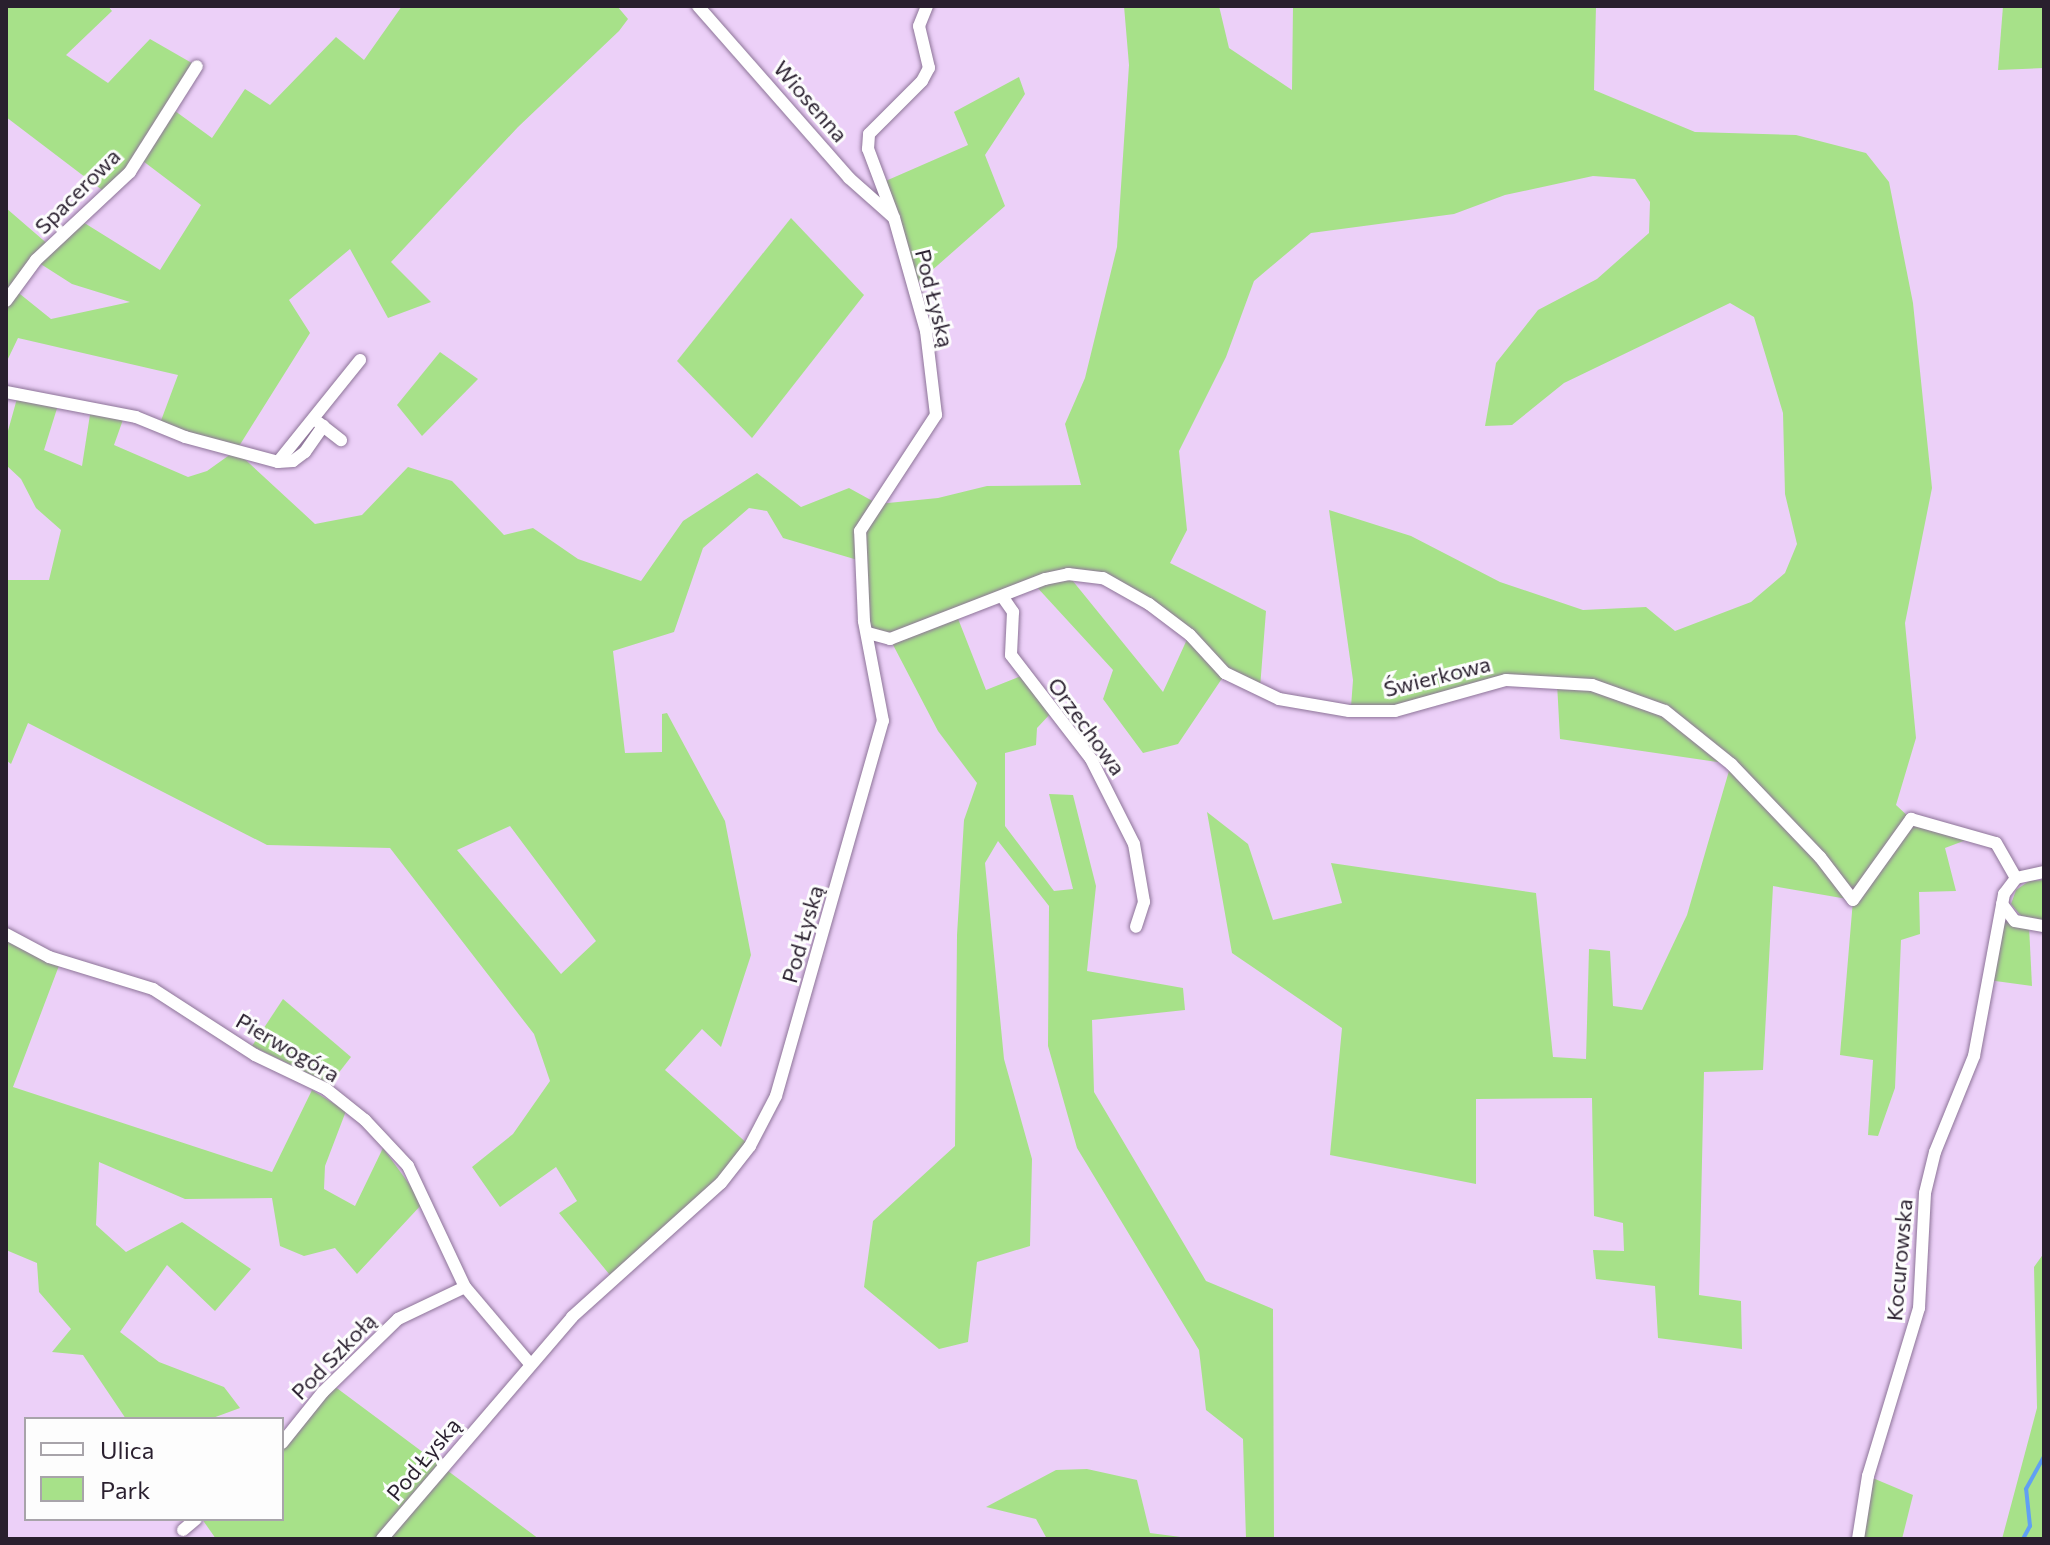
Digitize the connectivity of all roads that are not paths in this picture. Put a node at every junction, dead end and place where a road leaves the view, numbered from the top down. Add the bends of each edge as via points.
1 (698, 6) edge
2 (927, 6) edge
3 (197, 66) dead end
4 (894, 218) junction
5 (6, 301) edge
6 (360, 360) dead end
7 (6, 392) edge
8 (310, 417) junction
9 (323, 426) junction
10 (341, 440) dead end
11 (278, 462) junction
12 (1004, 599) junction
13 (868, 633) junction
14 (2044, 872) edge
15 (2016, 878) junction
16 (2002, 904) junction
17 (2044, 926) edge
18 (1136, 927) dead end
19 (6, 934) edge
20 (465, 1287) junction
21 (530, 1364) junction
22 (284, 1441) edge
23 (194, 1521) edge
24 (183, 1530) dead end
25 (382, 1539) edge
26 (1858, 1539) edge

1 - 4 street, Wiosenna via 849,178
2 - 4 street, Pod Łyską via 919,26 929,68 869,134 868,149
3 - 5 street, Spacerowa via 130,172 36,260
4 - 13 street, Pod Łyską via 926,331 936,415 860,531
6 - 8 street
7 - 11 street via 136,417 185,437
8 - 9 street
8 - 11 street
9 - 10 street
9 - 11 street via 305,452 293,461
12 - 13 street, Świerkowa via 950,612 890,639
12 - 15 street, Świerkowa via 1056,577 1103,578 1180,627 1225,673 1279,699 1349,711 1395,711 1506,680 1592,685 1665,711 1731,764 1853,900 1911,819 1996,843
12 - 18 street, Orzechowa via 1013,612 1011,655 1091,759 1134,844 1144,902
13 - 21 street, Pod Łyską via 883,721 776,1096 750,1146 721,1183 572,1317
14 - 15 street
15 - 16 street, Kocurowska
16 - 17 street via 2015,921
16 - 26 street, Kocurowska via 1974,1056 1935,1152 1925,1193 1919,1308 1868,1476
19 - 20 street, Pierwogóra via 49,957 153,989 255,1055 326,1089 408,1166
20 - 21 street, Pierwogóra
20 - 22 street, Pod Szkołą via 398,1319 323,1392
21 - 25 street, Pod Łyską
23 - 24 street

